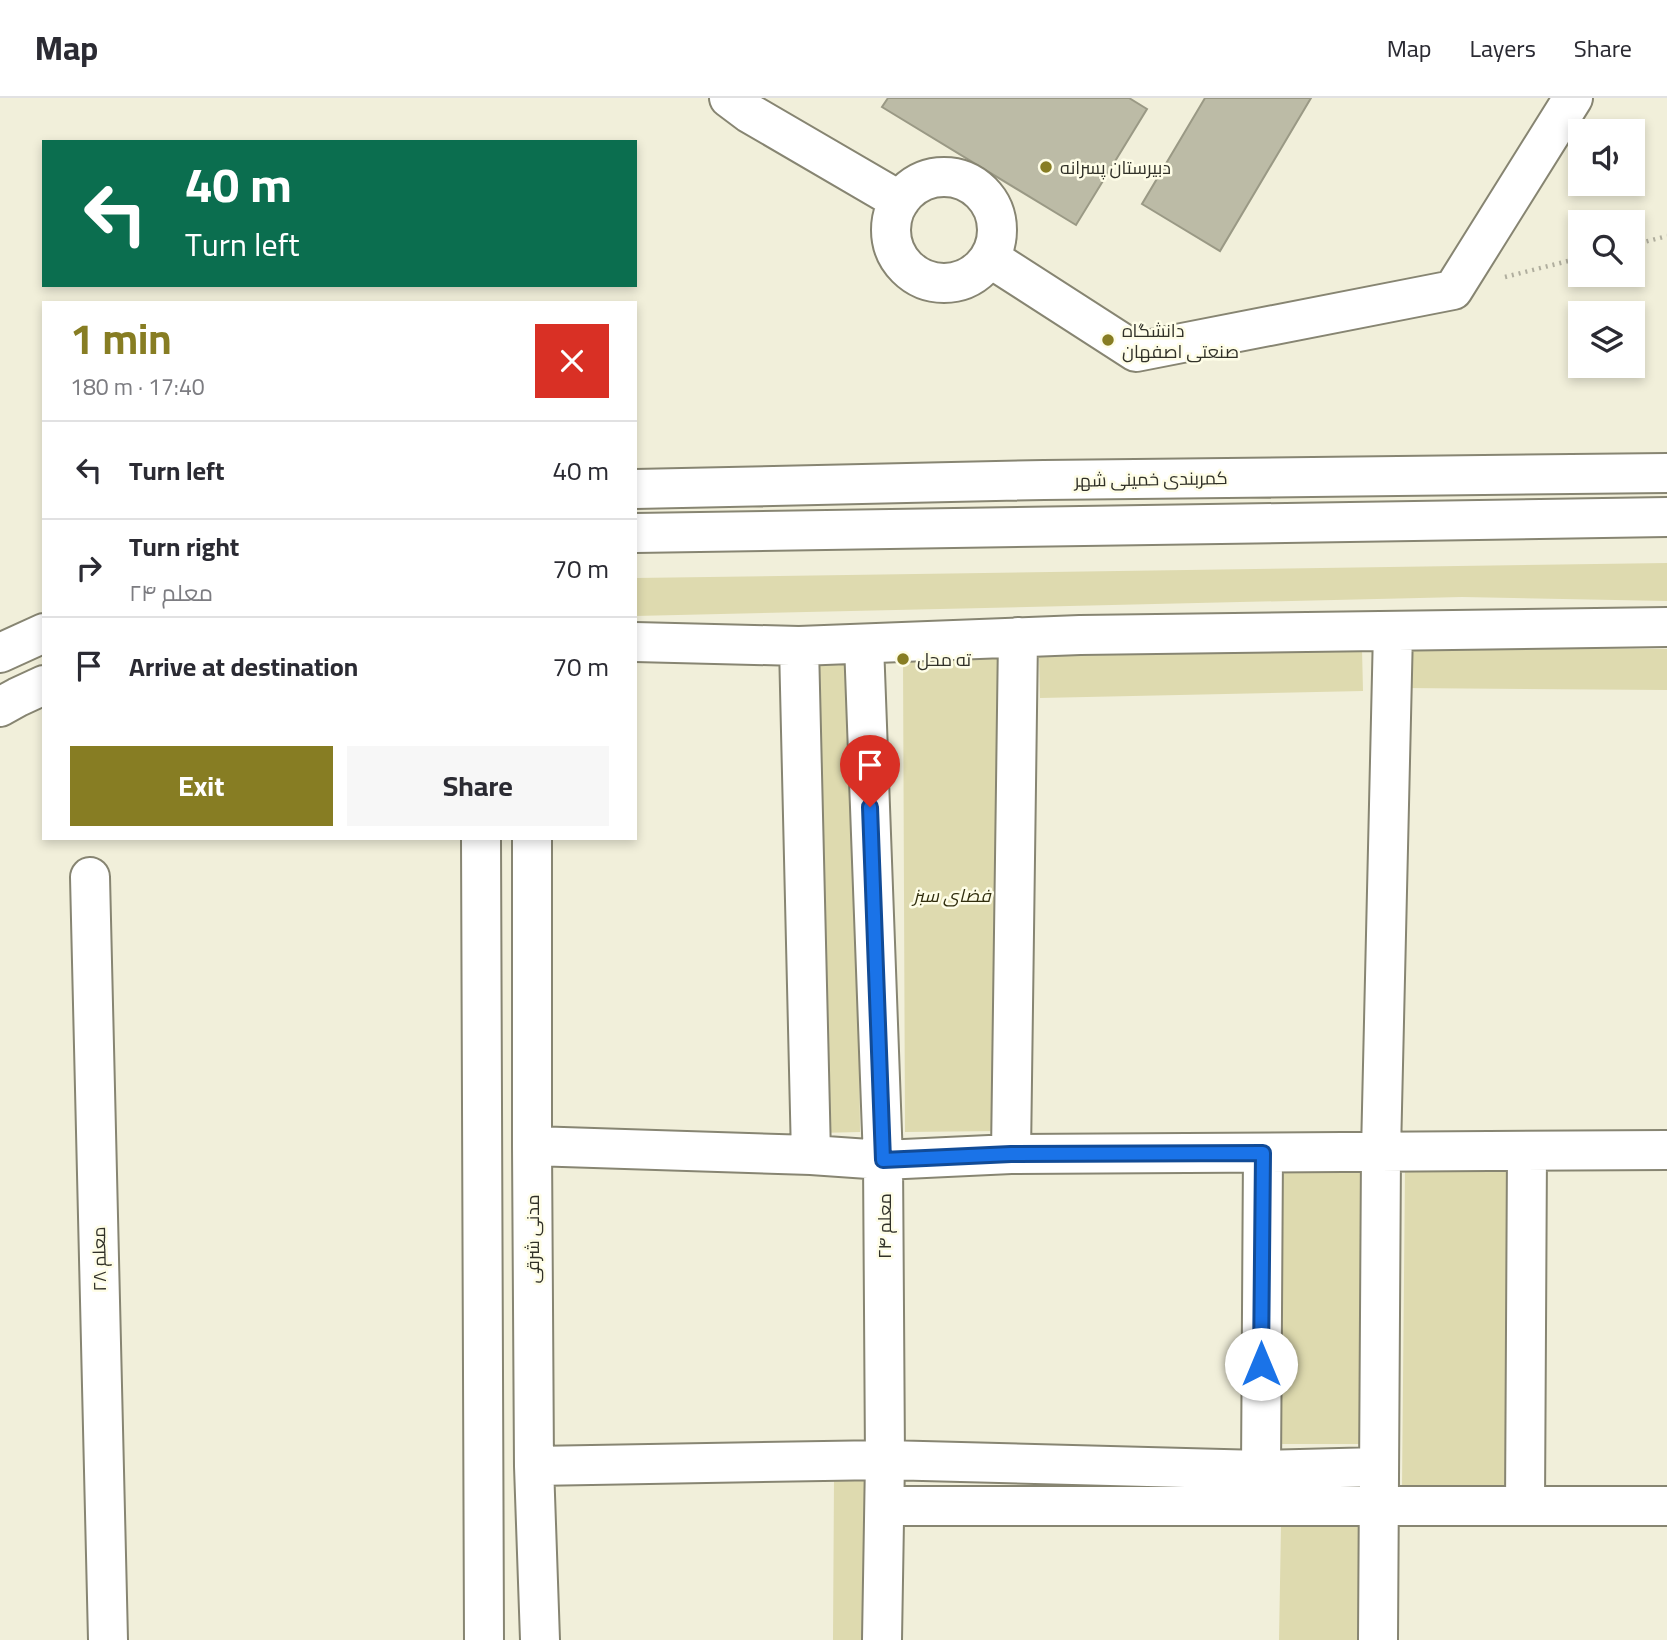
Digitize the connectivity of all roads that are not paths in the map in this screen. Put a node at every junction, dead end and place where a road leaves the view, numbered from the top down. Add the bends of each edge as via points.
1 (729, 98) edge
2 (1573, 98) edge
3 (900, 201) junction
4 (990, 258) junction
5 (1667, 473) edge
6 (637, 489) edge
7 (1667, 517) edge
8 (637, 533) edge
9 (1667, 627) edge
10 (1393, 631) junction
11 (42, 634) edge
12 (1018, 637) junction
13 (637, 642) edge
14 (864, 644) junction
15 (799, 646) junction
16 (0, 653) edge
17 (42, 686) edge
18 (0, 707) edge
19 (481, 840) edge
20 (532, 840) edge
21 (90, 877) dead end
22 (531, 1146) junction
23 (1667, 1150) edge
24 (1527, 1151) junction
25 (1381, 1152) junction
26 (1263, 1153) junction
27 (1011, 1154) junction
28 (811, 1155) junction
29 (883, 1160) junction
30 (885, 1460) junction
31 (534, 1466) junction
32 (1379, 1467) junction
33 (1261, 1470) junction
34 (885, 1506) junction
35 (1525, 1506) junction
36 (1667, 1506) edge
37 (1378, 1507) junction
38 (108, 1640) edge
39 (484, 1640) edge
40 (540, 1640) edge
41 (882, 1640) edge
42 (1378, 1640) edge

1 - 3 main road
2 - 4 main road via 1453,290 1136,352
3 - 4 main road via 912,187 929,179 965,180 992,204 997,240
3 - 4 main road via 891,233 903,264 916,276 949,284 965,280
5 - 6 main road, کمربندی خمینی شهر
7 - 8 main road
9 - 10 main road
10 - 12 main road
10 - 25 main road
11 - 16 main road
12 - 14 main road
12 - 27 main road
13 - 15 main road
14 - 15 main road
14 - 29 main road, معلم ۲۴
15 - 28 main road
17 - 18 main road
19 - 39 main road
20 - 22 main road, مدنی شرقی
21 - 38 main road, معلم ۲۸
22 - 28 main road
22 - 31 main road, مدنی شرقی
23 - 24 main road
24 - 25 main road
24 - 35 main road
25 - 26 main road
25 - 32 main road
26 - 27 main road
26 - 33 main road
27 - 29 main road
28 - 29 main road
29 - 30 main road, معلم ۲۴
30 - 31 main road
30 - 33 main road
30 - 34 main road, معلم ۲۴
31 - 40 main road, مدنی شرقی
32 - 33 main road
32 - 37 main road
34 - 37 main road
34 - 41 main road, معلم ۲۴
35 - 36 main road
35 - 37 main road
37 - 42 main road

